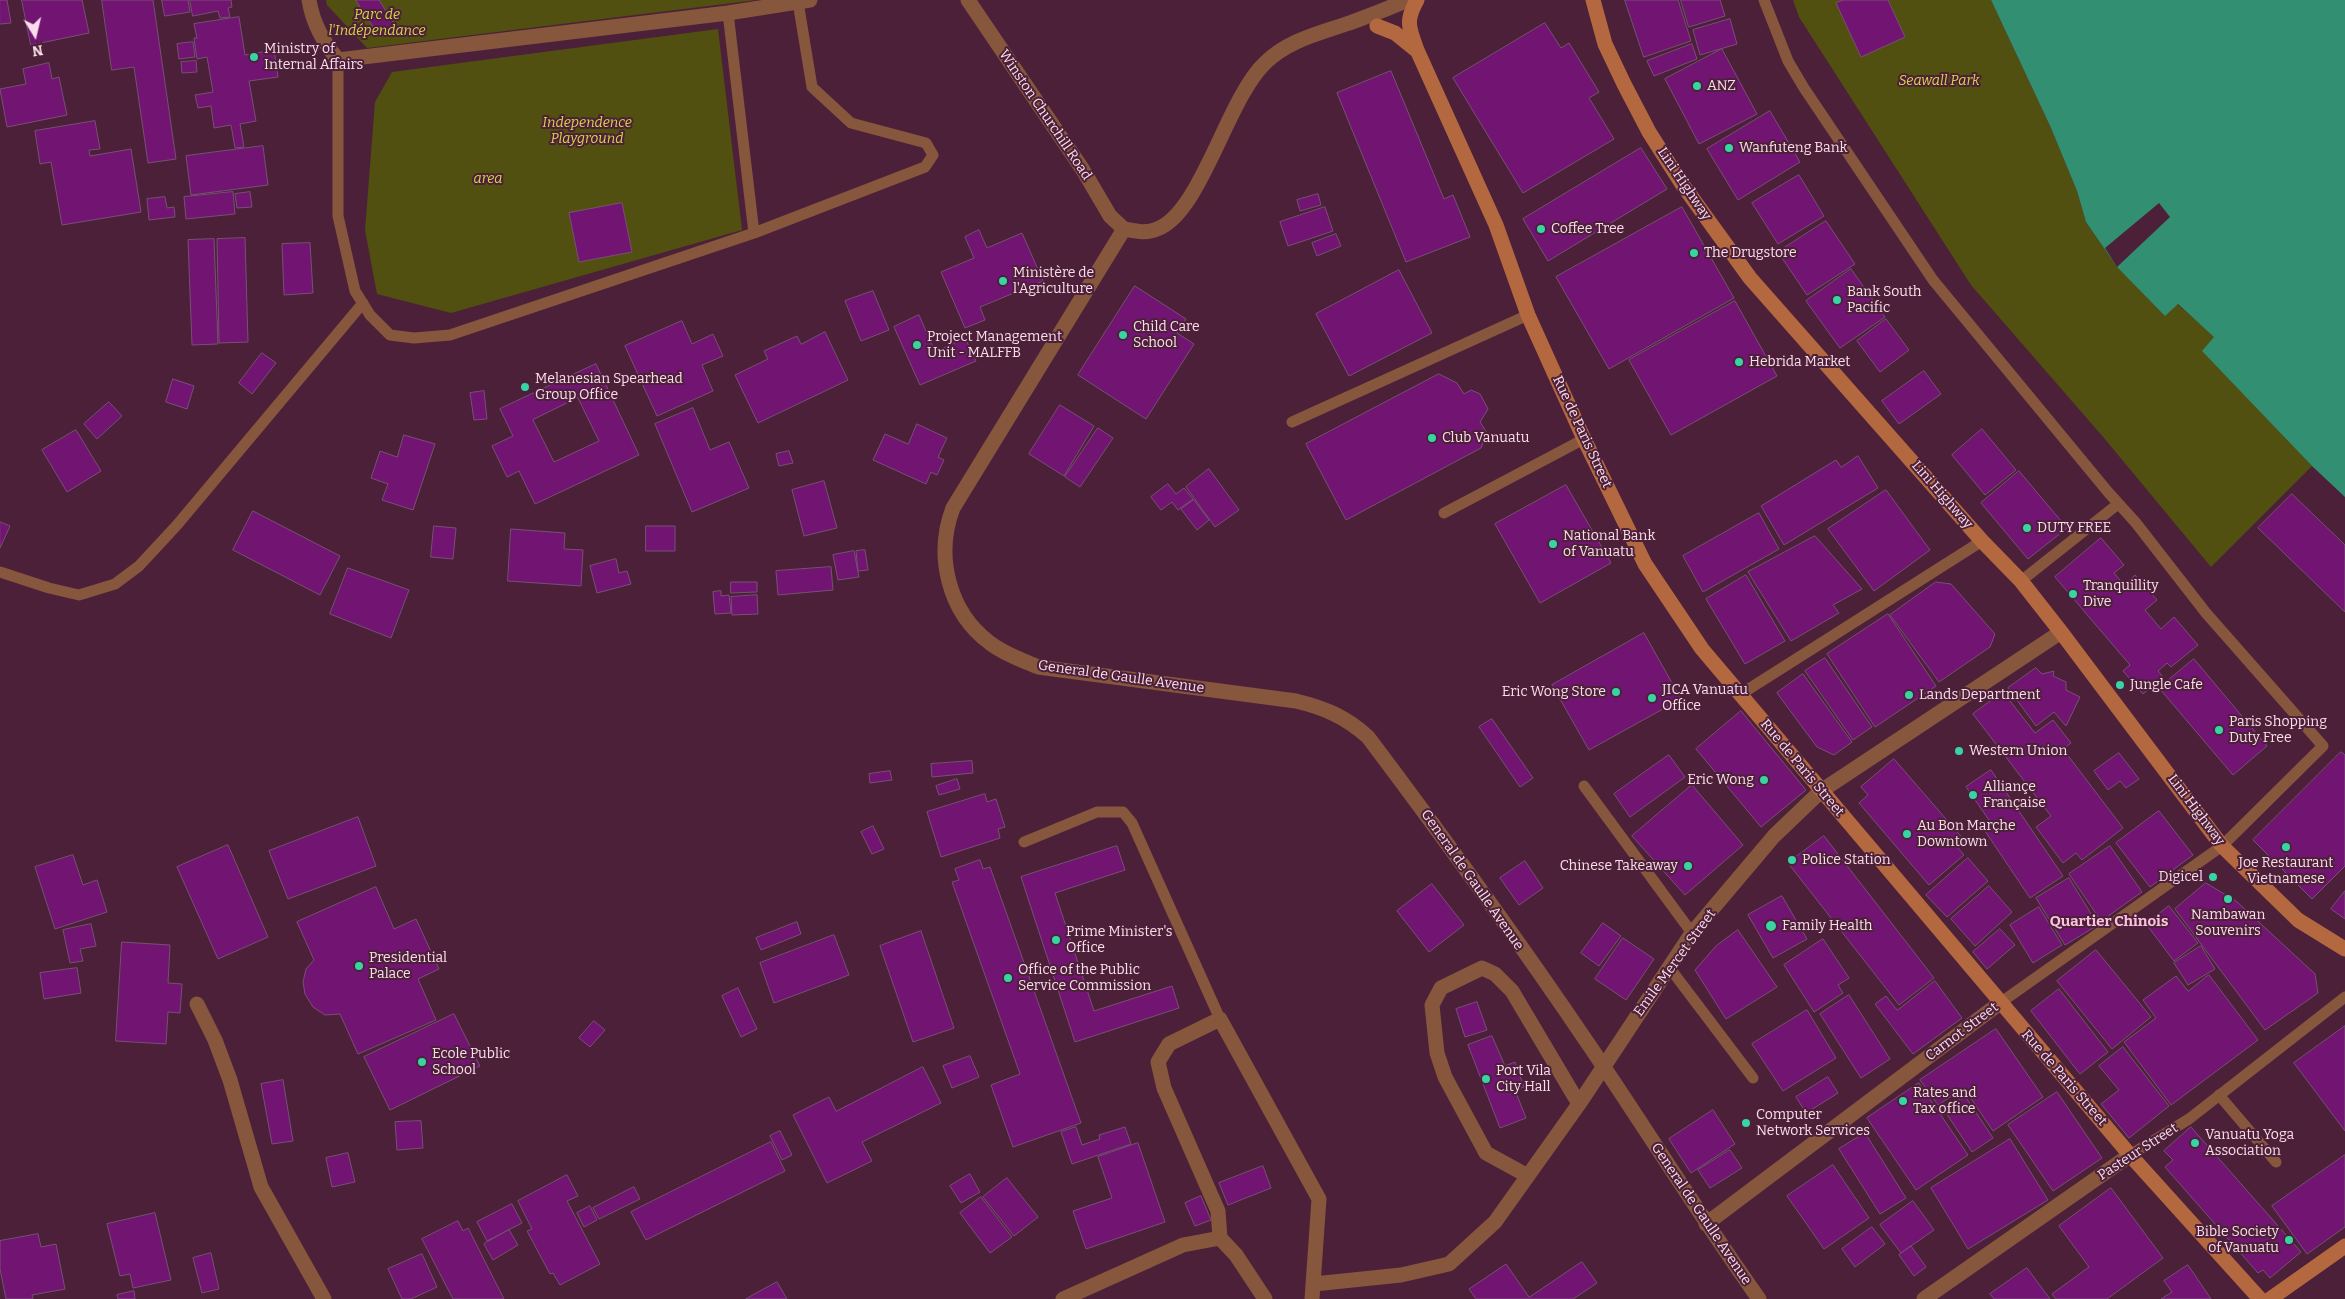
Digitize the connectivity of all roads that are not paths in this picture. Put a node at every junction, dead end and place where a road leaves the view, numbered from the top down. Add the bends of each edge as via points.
1 (309, 0) edge
2 (968, 0) edge
3 (1594, 0) edge
4 (1764, 0) edge
5 (804, 1) edge
6 (1412, 4) edge
7 (728, 13) junction
8 (1348, 24) junction
9 (1417, 50) junction
10 (338, 60) junction
11 (1124, 229) junction
12 (754, 233) junction
13 (363, 303) junction
14 (1528, 315) junction
15 (1292, 422) dead end
16 (1584, 439) junction
17 (2118, 504) junction
18 (1444, 513) dead end
19 (1982, 540) junction
20 (0, 572) edge
21 (2021, 581) junction
22 (2062, 632) junction
23 (1741, 694) junction
24 (1584, 786) dead end
25 (1821, 791) junction
26 (1024, 842) dead end
27 (2222, 846) junction
28 (1692, 933) junction
29 (2345, 949) edge
30 (1669, 967) junction
31 (2345, 997) edge
32 (2000, 1003) junction
33 (196, 1004) dead end
34 (1220, 1019) junction
35 (1603, 1067) junction
36 (1753, 1078) dead end
37 (2220, 1095) junction
38 (1579, 1104) junction
39 (2130, 1155) junction
40 (2276, 1162) dead end
41 (1528, 1176) junction
42 (1706, 1224) junction
43 (1220, 1238) junction
44 (2345, 1246) edge
45 (1313, 1292) edge
46 (324, 1299) edge
47 (1063, 1299) edge
48 (1265, 1299) edge
49 (1759, 1299) edge
50 (1924, 1299) edge
51 (2260, 1299) edge
52 (2270, 1299) edge

1 - 10 street via 312,17 323,41
2 - 11 street, Winston Churchill Road via 1083,170 1110,216
3 - 19 street, Lini Highway via 1605,44 1624,84 1682,184 1750,278
4 - 17 lane via 1788,61 1804,88 1933,280
5 - 7 street
5 - 12 lane via 812,87 851,123 926,143 933,155 925,167
6 - 8 street
6 - 9 street, Rue de Paris Street via 1408,26
7 - 10 street
7 - 12 lane
8 - 9 street, Rue de Paris Street via 1377,26 1396,33
8 - 11 street via 1288,46 1264,64 1247,88 1197,184 1174,220 1152,231
9 - 14 street, Rue de Paris Street via 1496,225
10 - 13 lane via 338,216 355,291
11 - 35 street, General de Gaulle Avenue via 953,508 945,536 944,563 962,615 990,644 1038,667 1296,701 1335,712 1353,723 1368,737 1399,778
12 - 13 lane via 450,335 414,338 390,335
13 - 20 lane via 177,525 139,566 116,584 79,595
14 - 15 lane
14 - 16 street, Rue de Paris Street
16 - 18 lane
16 - 23 street, Rue de Paris Street via 1645,564 1702,649
17 - 21 lane
17 - 27 lane, Carnot Street via 2206,613 2323,746
19 - 21 street, Lini Highway
19 - 23 lane
21 - 22 street, Lini Highway
22 - 25 street, Emile Mercet Street
22 - 27 street, Lini Highway
23 - 25 street, Rue de Paris Street
24 - 28 lane
25 - 28 street, Emile Mercet Street via 1774,836
25 - 32 street, Rue de Paris Street
26 - 34 lane via 1098,812 1123,812 1132,823
27 - 29 street, Lini Highway via 2298,920
27 - 32 lane, Carnot Street
28 - 30 street, Emile Mercet Street
30 - 35 street, Emile Mercet Street
30 - 36 lane
31 - 37 lane, Pasteur Street
32 - 39 street, Rue de Paris Street
32 - 42 street, Carnot Street
33 - 46 street via 215,1040 230,1080 261,1187
34 - 43 street via 1169,1044 1158,1062 1164,1088 1218,1210
34 - 45 street via 1319,1199
35 - 38 street, Emile Mercet Street
35 - 42 street, General de Gaulle Avenue
37 - 39 lane, Pasteur Street via 2189,1119
37 - 40 lane
38 - 41 street, Emile Mercet Street
38 - 41 street via 1512,990 1495,974 1482,968 1441,988 1432,1005 1437,1052 1445,1077 1486,1153
39 - 50 street, Pasteur Street
39 - 51 street, Rue de Paris Street
41 - 45 street, Emile Mercet Street via 1495,1222 1449,1264
42 - 49 street, General de Gaulle Avenue
43 - 47 street via 1183,1245
43 - 48 street via 1236,1255
44 - 52 street

